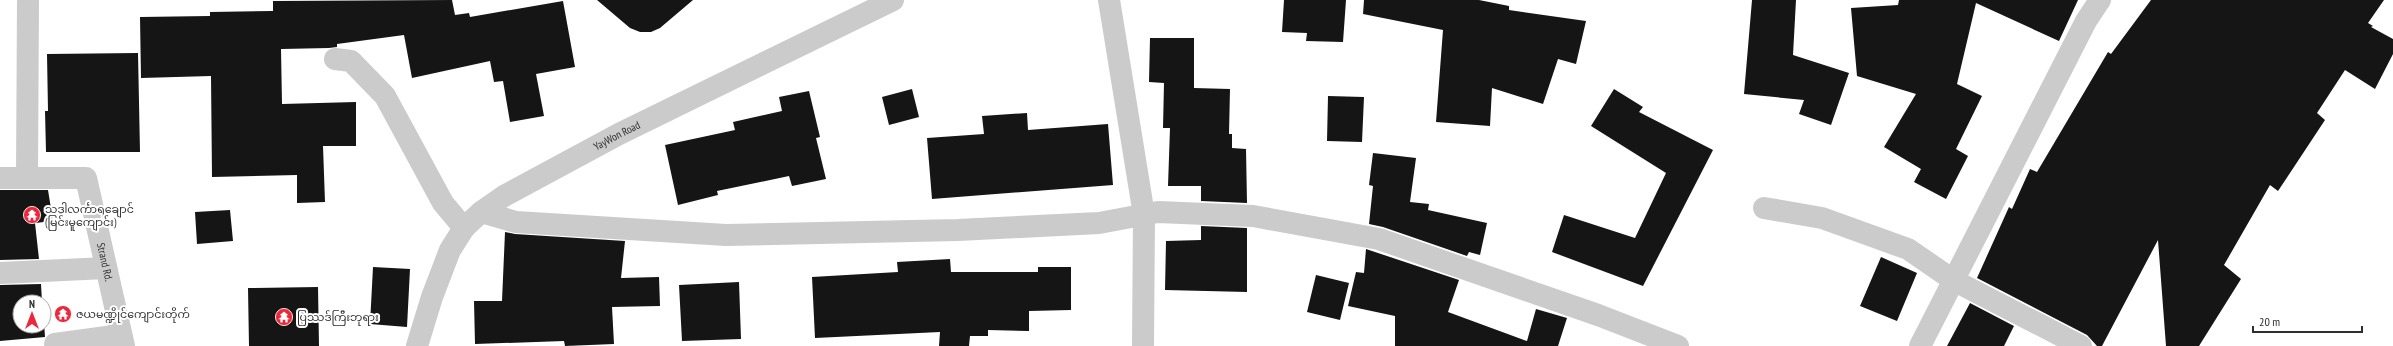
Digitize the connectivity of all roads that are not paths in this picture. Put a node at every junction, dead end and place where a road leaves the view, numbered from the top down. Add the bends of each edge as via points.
1 (28, 0) edge
2 (1109, 0) edge
3 (2100, 0) edge
4 (889, 1) edge
5 (336, 59) dead end
6 (0, 178) edge
7 (27, 178) junction
8 (1764, 208) dead end
9 (481, 212) junction
10 (1144, 215) junction
11 (464, 228) junction
12 (106, 268) junction
13 (0, 273) edge
14 (1953, 280) junction
15 (122, 340) edge
16 (55, 344) dead end
17 (418, 346) edge
18 (1143, 346) edge
19 (1678, 346) edge
20 (1920, 346) edge
21 (2081, 346) edge

1 - 7 street
2 - 10 street
3 - 14 street via 2086,21
4 - 9 street, YayWon Road via 619,134 504,196
5 - 11 street via 351,61 385,96 443,203
6 - 7 street
7 - 12 street, Strand Rd. via 86,178
8 - 14 street via 1822,218 1908,249
9 - 10 street via 516,222 726,235 958,230 1099,223
9 - 11 street, YayWon Road
10 - 18 street
10 - 19 street via 1158,212 1253,216 1379,239 1598,315
11 - 17 street, YayWon Road via 443,266
12 - 13 street
12 - 15 street, Strand Rd.
14 - 20 street
14 - 21 street
15 - 16 street

